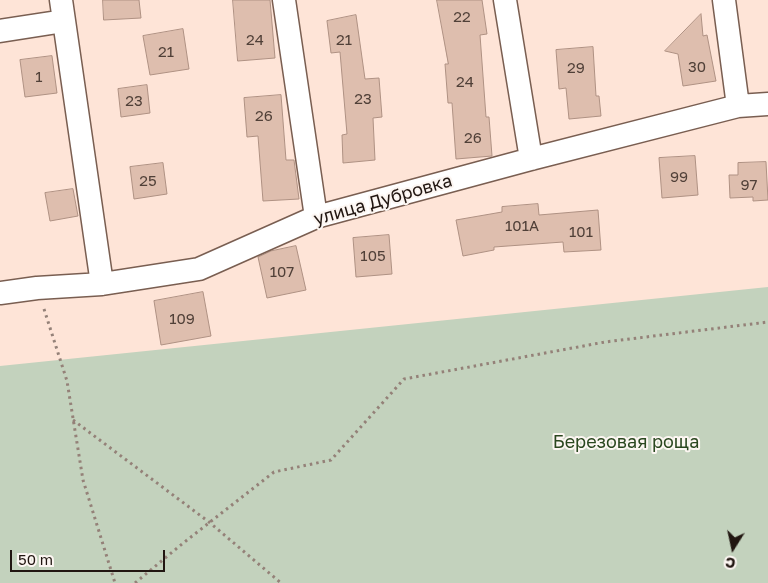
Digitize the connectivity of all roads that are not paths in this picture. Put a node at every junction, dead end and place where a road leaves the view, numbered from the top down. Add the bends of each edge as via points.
1 (284, 0) edge
2 (505, 0) edge
3 (724, 0) edge
4 (63, 10) edge
5 (0, 31) edge
6 (768, 104) edge
7 (738, 106) junction
8 (531, 159) junction
9 (316, 217) junction
10 (102, 284) junction
11 (0, 293) edge

1 - 9 street
2 - 8 street
3 - 7 street
4 - 5 street
4 - 10 street
6 - 7 street, улица Дубровка
7 - 8 street, улица Дубровка
8 - 9 street, улица Дубровка
9 - 10 street, улица Дубровка via 198,269
10 - 11 street, улица Дубровка

